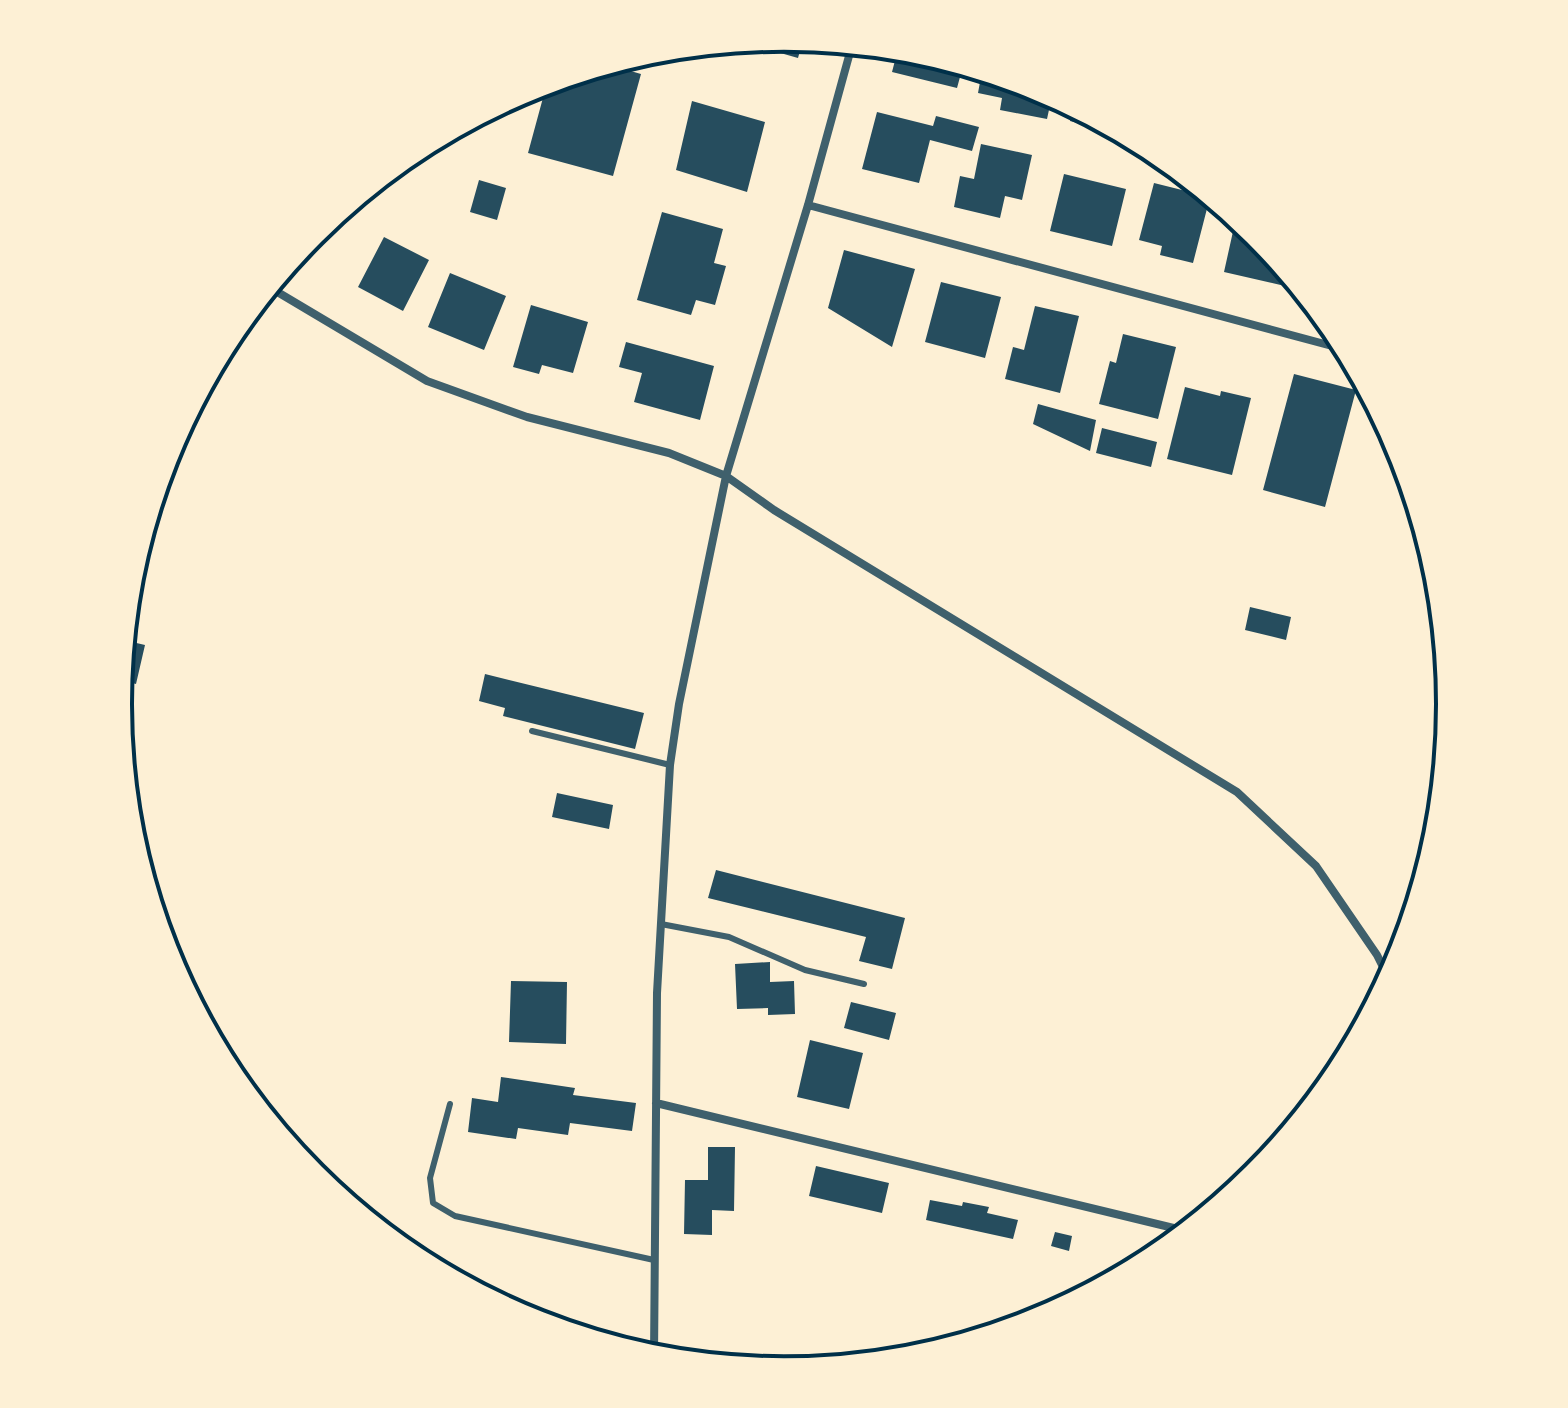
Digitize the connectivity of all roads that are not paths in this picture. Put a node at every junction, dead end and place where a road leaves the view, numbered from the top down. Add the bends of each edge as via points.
1 (849, 56) edge
2 (808, 205) junction
3 (279, 293) edge
4 (1328, 345) edge
5 (726, 476) junction
6 (532, 731) dead end
7 (670, 765) junction
8 (661, 924) junction
9 (1382, 964) edge
10 (864, 984) dead end
11 (656, 1103) junction
12 (450, 1104) dead end
13 (1172, 1228) edge
14 (654, 1260) junction
15 (654, 1342) edge

1 - 2 street
2 - 4 street
2 - 5 street
3 - 5 street via 427,381 527,417 669,453
5 - 7 street
5 - 9 street via 1237,792 1316,866
6 - 7 lane
7 - 8 street
8 - 10 lane via 729,937 805,970
8 - 11 street
11 - 13 street
11 - 14 street
12 - 14 lane via 430,1178 433,1203 455,1216
14 - 15 street

